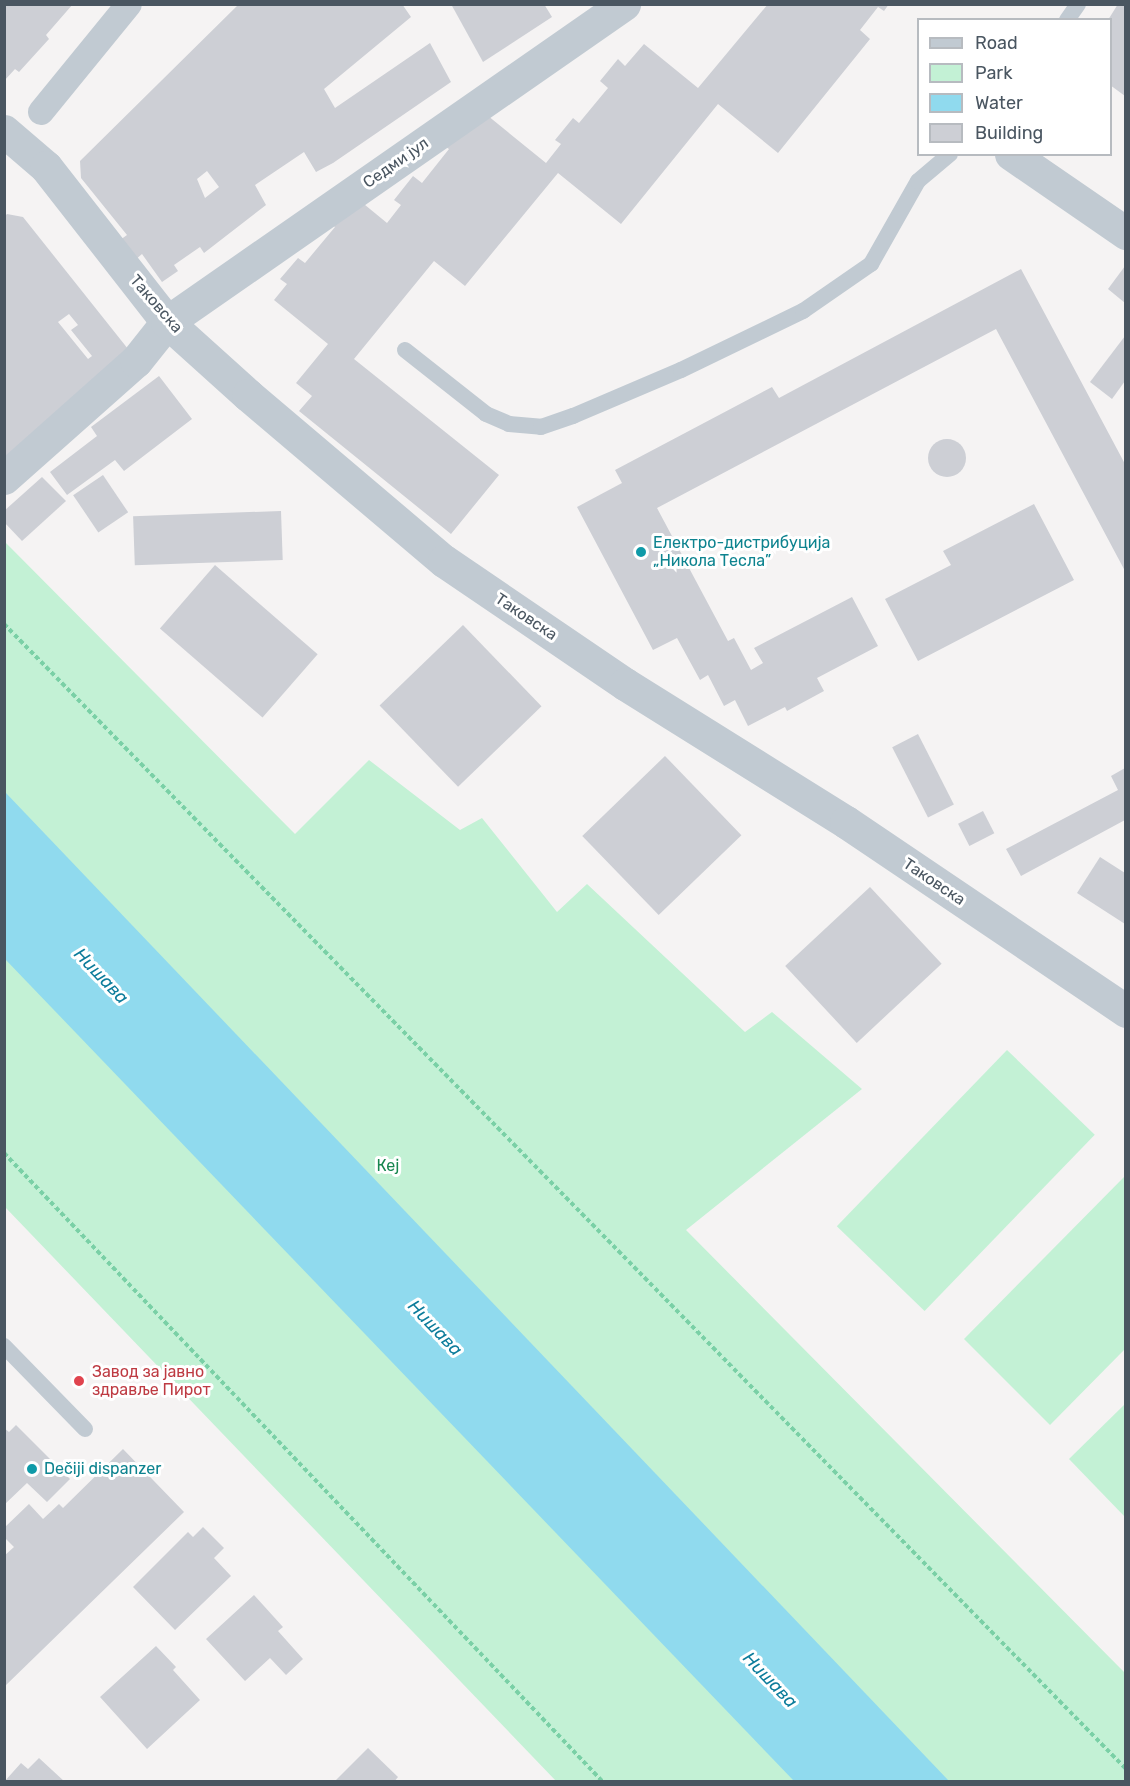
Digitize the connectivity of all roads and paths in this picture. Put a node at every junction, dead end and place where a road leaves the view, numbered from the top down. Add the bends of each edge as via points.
1 (129, 4) edge
2 (624, 4) edge
3 (1078, 4) edge
4 (1068, 18) edge
5 (41, 112) dead end
6 (4, 131) edge
7 (948, 156) edge
8 (1014, 156) edge
9 (1125, 233) edge
10 (167, 322) junction
11 (405, 350) dead end
12 (4, 478) edge
13 (4, 624) edge
14 (1125, 1011) edge
15 (4, 1153) edge
16 (4, 1346) edge
17 (85, 1430) dead end
18 (1125, 1769) edge
19 (603, 1782) edge

1 - 5 street
2 - 10 street, Седми јул
3 - 4 lane
6 - 10 street, Таковска via 46,167
7 - 11 lane via 918,181 871,264 803,312 573,416 541,427 509,424 486,414
8 - 9 street
10 - 12 street, Седми јул via 136,361
10 - 14 street, Таковска via 444,561 626,684 846,822
13 - 18 path
15 - 19 path
16 - 17 lane

